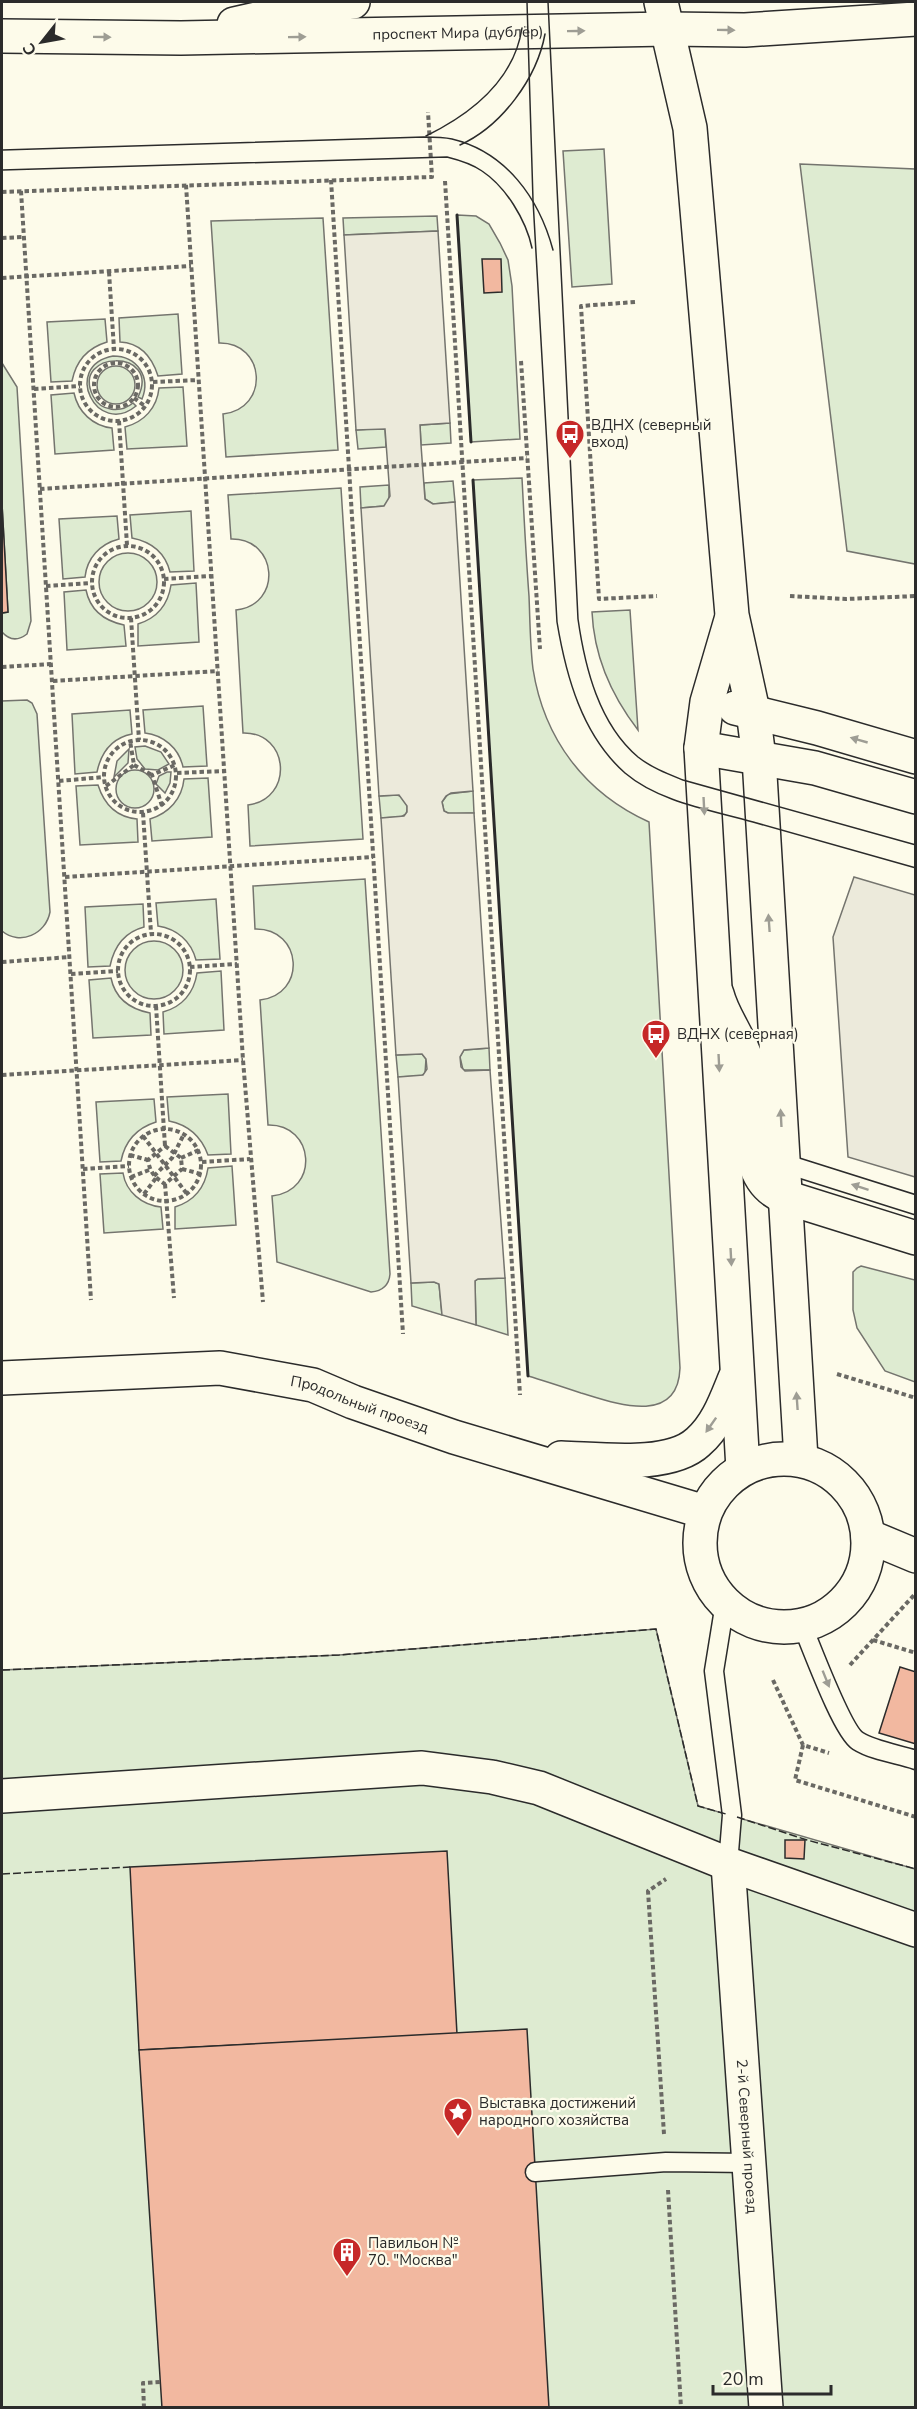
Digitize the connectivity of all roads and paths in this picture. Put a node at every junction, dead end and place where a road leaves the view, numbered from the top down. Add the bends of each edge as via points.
1 (353, 2) edge
2 (664, 15) edge
3 (915, 19) edge
4 (2, 36) edge
5 (180, 38) junction
6 (428, 112) dead end
7 (330, 180) junction
8 (445, 181) dead end
9 (186, 185) junction
10 (21, 191) junction
11 (2, 192) edge
12 (24, 237) junction
13 (2, 238) edge
14 (191, 266) junction
15 (109, 272) junction
16 (27, 277) junction
17 (2, 278) edge
18 (635, 302) dead end
19 (114, 349) junction
20 (520, 361) dead end
21 (198, 380) junction
22 (153, 382) junction
23 (80, 386) junction
24 (34, 389) junction
25 (134, 398) junction
26 (146, 407) junction
27 (119, 421) junction
28 (527, 458) junction
29 (463, 462) junction
30 (348, 469) junction
31 (205, 478) junction
32 (122, 483) junction
33 (40, 489) junction
34 (127, 545) junction
35 (211, 576) junction
36 (164, 579) junction
37 (92, 583) junction
38 (46, 586) junction
39 (657, 596) dead end
40 (790, 596) dead end
41 (915, 596) edge
42 (732, 615) junction
43 (131, 618) junction
44 (540, 649) dead end
45 (51, 664) junction
46 (2, 667) edge
47 (218, 671) junction
48 (135, 677) junction
49 (53, 681) junction
50 (707, 702) junction
51 (753, 711) junction
52 (139, 740) junction
53 (130, 741) junction
54 (701, 748) junction
55 (915, 757) edge
56 (759, 758) junction
57 (134, 765) junction
58 (175, 765) junction
59 (224, 771) junction
60 (177, 774) junction
61 (152, 775) junction
62 (104, 777) junction
63 (59, 781) junction
64 (106, 786) junction
65 (915, 797) edge
66 (162, 806) junction
67 (143, 813) junction
68 (373, 857) junction
69 (230, 867) junction
70 (147, 872) junction
71 (65, 877) junction
72 (151, 933) junction
73 (70, 957) junction
74 (2, 962) edge
75 (237, 964) junction
76 (190, 967) junction
77 (118, 971) junction
78 (71, 974) junction
79 (715, 983) junction
80 (156, 1006) junction
81 (243, 1060) junction
82 (159, 1065) junction
83 (77, 1070) junction
84 (2, 1075) edge
85 (163, 1128) junction
86 (184, 1134) junction
87 (143, 1136) junction
88 (165, 1146) junction
89 (199, 1150) junction
90 (174, 1152) junction
91 (155, 1153) junction
92 (130, 1155) junction
93 (181, 1158) junction
94 (250, 1159) junction
95 (148, 1160) junction
96 (202, 1162) junction
97 (783, 1163) junction
98 (165, 1165) junction
99 (129, 1166) junction
100 (83, 1169) junction
101 (182, 1169) junction
102 (149, 1170) junction
103 (201, 1174) junction
104 (131, 1177) junction
105 (155, 1177) junction
106 (175, 1177) junction
107 (165, 1184) junction
108 (144, 1194) junction
109 (187, 1194) junction
110 (785, 1197) junction
111 (168, 1201) junction
112 (915, 1205) edge
113 (915, 1238) edge
114 (174, 1298) dead end
115 (91, 1300) dead end
116 (263, 1302) dead end
117 (403, 1334) dead end
118 (737, 1373) junction
119 (837, 1374) dead end
120 (2, 1378) edge
121 (520, 1395) dead end
122 (915, 1398) edge
123 (519, 1458) junction
124 (801, 1459) junction
125 (743, 1469) junction
126 (705, 1512) junction
127 (868, 1536) junction
128 (915, 1556) edge
129 (915, 1594) edge
130 (725, 1603) junction
131 (802, 1625) junction
132 (873, 1640) junction
133 (915, 1653) edge
134 (850, 1665) dead end
135 (803, 1745) dead end
136 (915, 1760) edge
137 (2, 1796) edge
138 (915, 1817) edge
139 (717, 1859) junction
140 (915, 1930) edge
141 (666, 2162) junction
142 (749, 2163) junction
143 (535, 2172) dead end
144 (160, 2382) dead end
145 (144, 2408) edge
146 (681, 2408) edge
147 (766, 2408) edge

1 - 5 main road via 251,19
2 -> 3 main road, проспект Мира (дублёр) via 745,30
5 -> 2 main road, проспект Мира (дублёр)
2 - 42 main road via 690,128
4 -> 5 main road, проспект Мира (дублёр)
6 - 7 path via 432,177
7 - 9 path
7 - 30 path
8 - 29 path
9 - 10 path
9 - 14 path
10 - 11 path
10 - 12 path
12 - 13 path
12 - 16 path
14 - 15 path
14 - 21 path
15 - 16 path
15 - 19 path
16 - 17 path
16 - 24 path
18 - 39 path via 580,306 599,599
19 - 22 path via 138,355
19 - 23 path via 89,361 81,374
20 - 28 path
21 - 22 path
21 - 31 path
22 - 26 path
23 - 24 path
23 - 27 path via 85,404 95,415
24 - 33 path
25 - 25 path via 138,382 129,367 116,362 99,370 94,392 103,403 121,407
25 - 26 path
26 - 27 path via 131,419
27 - 32 path
28 - 29 path
28 - 44 path
29 - 30 path
29 - 121 path
30 - 31 path
30 - 68 path
31 - 32 path
31 - 35 path
32 - 33 path
32 - 34 path
33 - 38 path
34 - 36 path via 143,548 155,557
34 - 37 path via 113,548 101,557
35 - 36 path
35 - 47 path
36 - 43 path via 163,593 155,606
37 - 38 path
37 - 43 path via 101,606 113,615
38 - 45 path
40 - 41 path
42 - 50 main road
42 - 51 main road
43 - 48 path
45 - 46 path
45 - 49 path
47 - 48 path
47 - 59 path
48 - 49 path
48 - 52 path
49 - 63 path
50 - 51 main road
50 - 54 main road
55 -> 51 main road
51 - 56 main road
52 - 53 path
52 - 58 path via 162,746
53 - 57 path
53 - 62 path via 113,752 105,765
54 - 56 main road
54 -> 79 main road
56 - 65 main road via 815,768
97 -> 56 main road
57 - 61 path
57 - 64 path
58 - 60 path
58 - 61 path
59 - 60 path
59 - 69 path
60 - 66 path via 172,794
61 - 66 path
62 - 63 path
62 - 64 path
63 - 71 path
64 - 67 path via 119,806
66 - 67 path
67 - 70 path
68 - 69 path
68 - 117 path
69 - 70 path
69 - 75 path
70 - 71 path
70 - 72 path
71 - 73 path
72 - 76 path via 175,940 185,951
72 - 77 path via 138,936 127,945
73 - 74 path
73 - 78 path
75 - 76 path
75 - 81 path
76 - 80 path via 181,994
77 - 78 path
77 - 80 path via 122,988 132,999
78 - 83 path
79 - 110 main road via 723,1014 743,1050 748,1068 756,1166 772,1191
79 -> 118 main road
80 - 82 path
81 - 82 path
81 - 94 path
82 - 83 path
82 - 85 path
83 - 84 path
83 - 100 path
85 - 86 path
85 - 87 path
85 - 88 path
86 - 89 path
86 - 90 path
87 - 91 path
87 - 92 path
88 - 90 path
88 - 91 path
89 - 93 path
89 - 96 path
90 - 93 path
90 - 98 path
91 - 95 path
91 - 98 path
92 - 95 path
92 - 99 path
93 - 101 path
94 - 96 path
94 - 116 path
95 - 102 path
96 - 103 path
97 - 110 main road
112 -> 97 lane
98 - 105 path
98 - 106 path
99 - 100 path
99 - 104 path
100 - 115 path
101 - 103 path
101 - 106 path
102 - 104 path
102 - 105 path
103 - 109 path
104 - 108 path
105 - 107 path
105 - 108 path
106 - 107 path
106 - 109 path
107 - 111 path
108 - 111 path
109 - 111 path
110 - 113 main road
124 -> 110 main road
111 - 114 path
118 -> 123 main road via 713,1424 698,1443 678,1453 656,1459
118 - 125 main road
119 - 122 path
120 - 123 main road, Продольный проезд via 220,1368 313,1385
123 - 126 main road, Продольный проезд
124 - 125 main road via 776,1459
124 - 127 main road via 836,1476 852,1493 864,1513
125 - 126 main road via 728,1480
126 - 130 main road via 700,1536 702,1560 710,1584
127 - 128 main road
127 - 131 main road via 867,1560 859,1582 845,1601 826,1617
129 - 132 path
130 - 131 main road via 748,1619 775,1627
130 - 139 lane via 714,1671 732,1815
131 -> 136 lane via 852,1736 867,1745
132 - 133 path
132 - 134 path
135 - 138 path via 795,1780
137 - 139 main road via 422,1768 539,1788
139 - 140 main road
139 - 141 path via 648,1891
139 - 142 main road, 2-й Северный проезд
141 - 142 lane
141 - 143 lane
141 - 146 path
142 - 147 main road, 2-й Северный проезд
144 - 145 path via 142,2383

